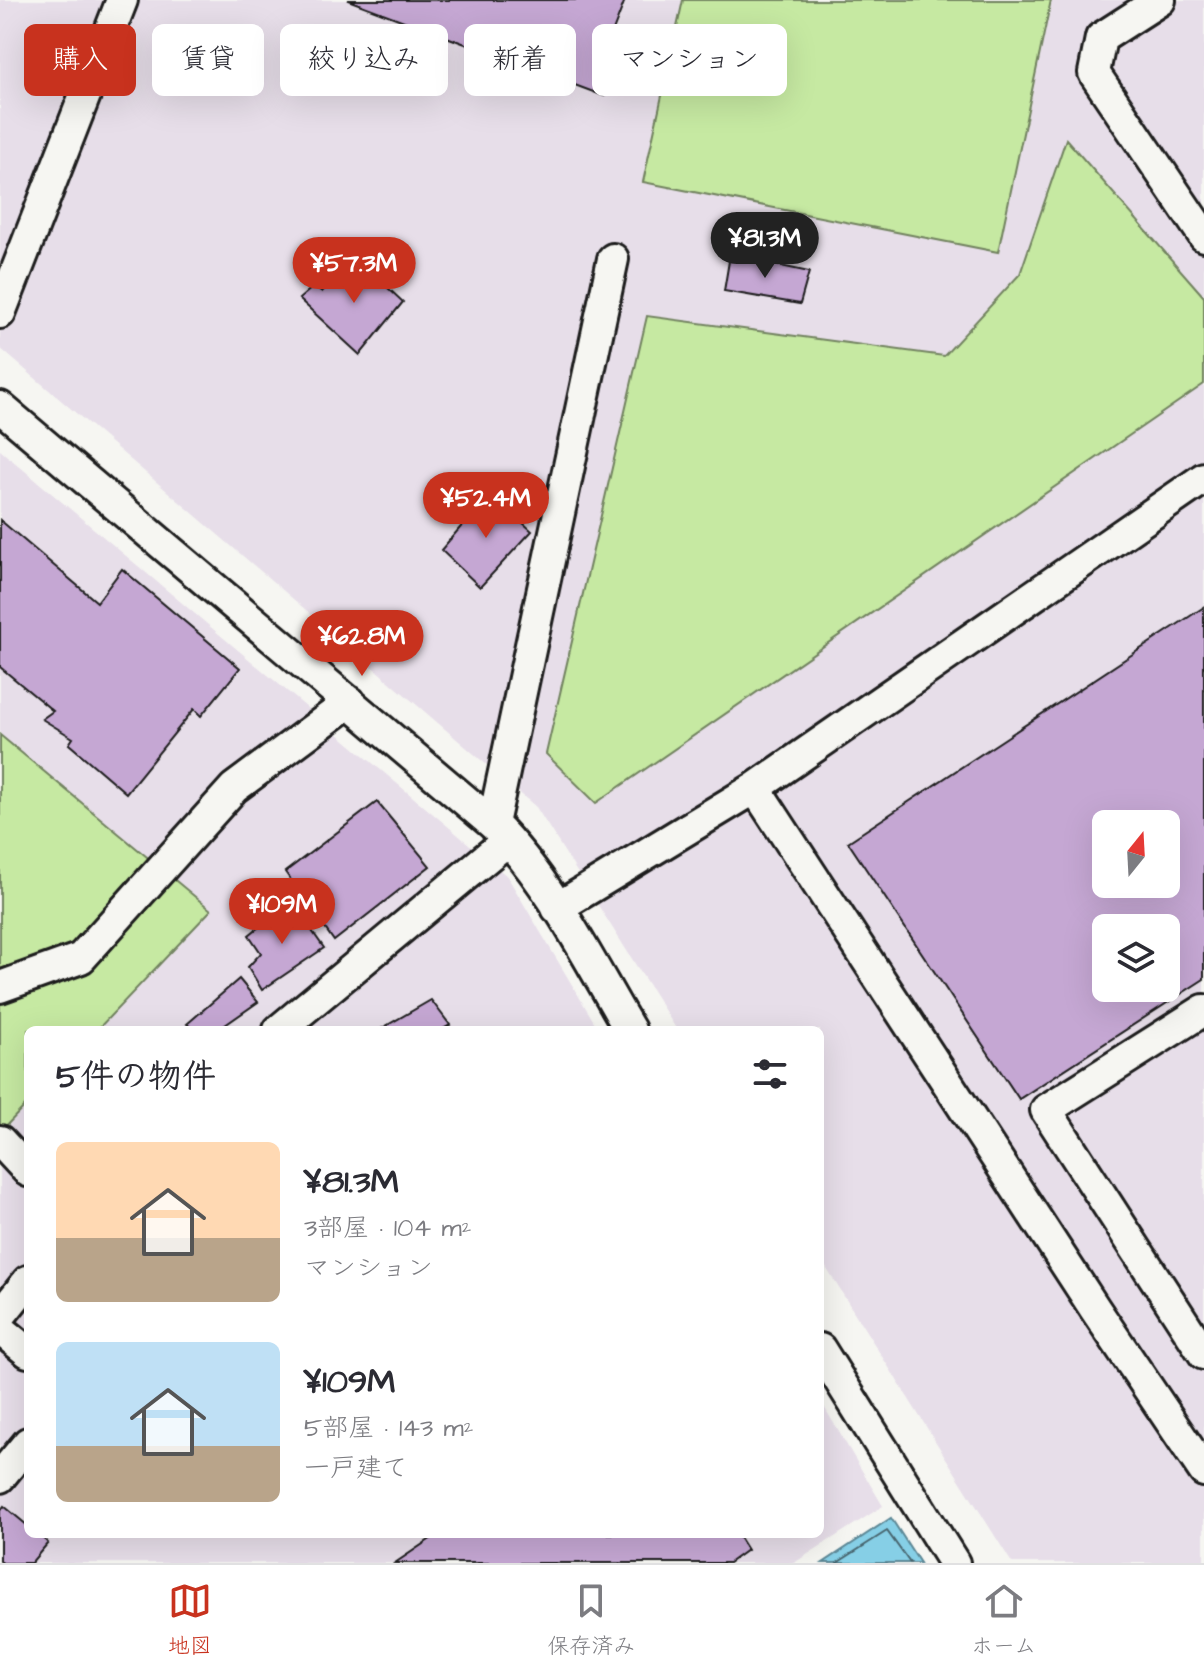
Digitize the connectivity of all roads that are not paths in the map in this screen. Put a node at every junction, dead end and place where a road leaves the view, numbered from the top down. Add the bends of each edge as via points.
1 (122, 0) edge
2 (1160, 0) edge
3 (1204, 236) edge
4 (613, 259) dead end
5 (0, 313) edge
6 (0, 407) edge
7 (1204, 478) edge
8 (350, 702) junction
9 (755, 788) junction
10 (500, 832) junction
11 (557, 908) junction
12 (0, 987) edge
13 (1204, 1010) edge
14 (283, 1026) edge
15 (628, 1026) edge
16 (1, 1143) edge
17 (24, 1167) edge
18 (24, 1286) edge
19 (0, 1316) edge
20 (0, 1329) edge
21 (24, 1349) edge
22 (1204, 1354) edge
23 (824, 1355) edge
24 (24, 1448) edge
25 (1204, 1471) edge
26 (0, 1477) edge
27 (954, 1563) edge

1 - 5 street
2 - 3 street via 1101,38 1094,73
4 - 10 street
6 - 8 street
7 - 9 street
8 - 10 street
8 - 12 street via 234,788 81,958
9 - 11 street
9 - 25 street
10 - 11 street
10 - 14 street
11 - 15 street
13 - 22 street via 1046,1110
16 - 17 street
18 - 19 street
20 - 21 street
23 - 27 street
24 - 26 street

